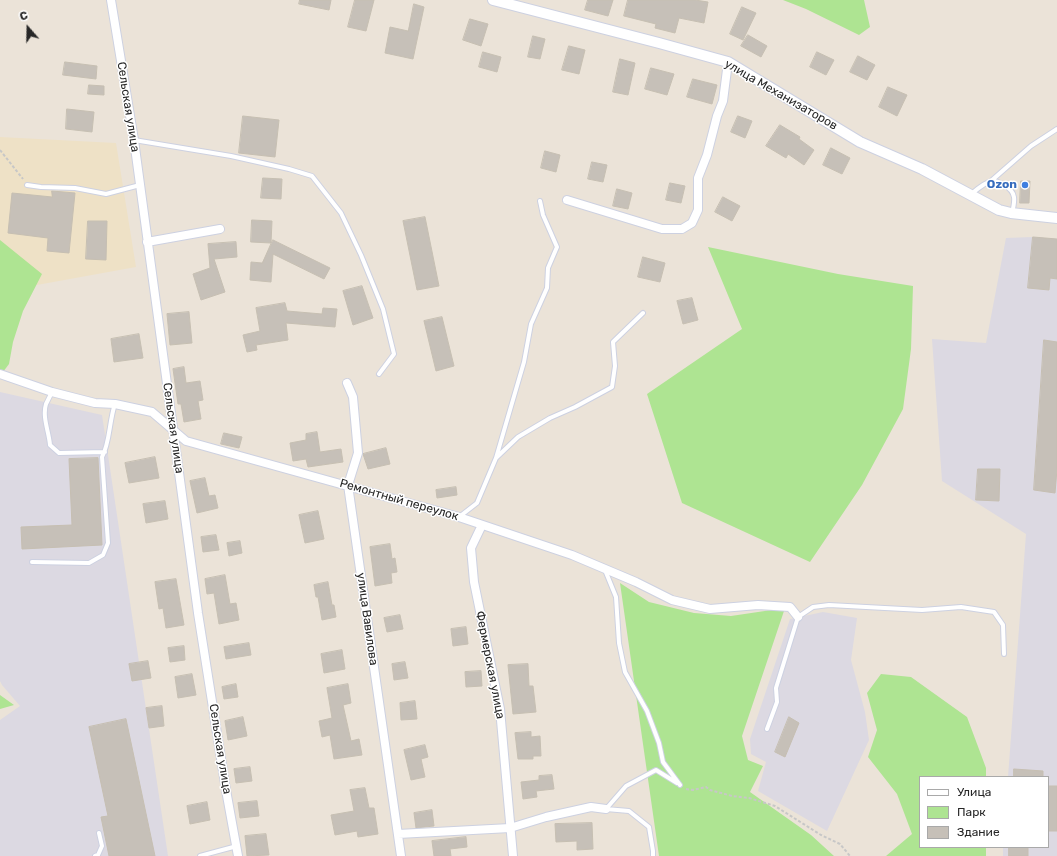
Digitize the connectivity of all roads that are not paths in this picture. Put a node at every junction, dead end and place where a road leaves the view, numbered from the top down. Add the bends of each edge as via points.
1 (111, 0) edge
2 (493, 0) edge
3 (728, 62) junction
4 (1057, 129) edge
5 (134, 140) junction
6 (991, 181) junction
7 (28, 185) road end
8 (140, 185) junction
9 (970, 195) junction
10 (567, 200) dead end
11 (540, 201) dead end
12 (1011, 213) junction
13 (1057, 218) edge
14 (220, 229) dead end
15 (147, 242) junction
16 (642, 313) dead end
17 (0, 374) edge
18 (379, 374) dead end
19 (347, 382) dead end
20 (52, 392) junction
21 (115, 404) junction
22 (173, 430) junction
23 (105, 452) junction
24 (496, 458) junction
25 (348, 486) junction
26 (459, 517) junction
27 (482, 525) junction
28 (32, 562) dead end
29 (605, 569) junction
30 (798, 618) junction
31 (1004, 654) dead end
32 (767, 729) dead end
33 (606, 809) junction
34 (510, 828) junction
35 (99, 833) dead end
36 (398, 834) junction
37 (236, 846) junction
38 (95, 856) edge
39 (200, 856) edge
40 (238, 856) edge
41 (401, 856) edge
42 (513, 856) edge
43 (653, 856) edge

1 - 5 street, Сельская улица
2 - 3 street, улица Механизаторов
3 - 9 street, улица Механизаторов via 860,142 922,169
3 - 10 street via 723,101 698,178 698,210 692,222 682,229 662,229
4 - 6 lane via 1031,146
5 - 8 street, Сельская улица
5 - 18 lane via 231,156 312,176 341,213 383,309 394,354
6 - 9 lane
6 - 12 lane via 1010,188 1014,196
7 - 8 lane via 75,188 106,194
8 - 15 street, Сельская улица
9 - 12 street, улица Механизаторов via 999,210
11 - 24 lane via 543,215 557,247 548,268 546,288 530,324 524,362
12 - 13 street, улица Механизаторов
14 - 15 street
15 - 22 street, Сельская улица
16 - 24 lane via 613,342 612,386 518,437
17 - 20 street, Ремонтный переулок
19 - 25 street, улица Вавилова via 352,397 358,452
20 - 21 street, Ремонтный переулок via 96,403
20 - 23 lane via 46,404 50,445 59,453
21 - 22 street, Ремонтный переулок via 152,412
21 - 23 lane
22 - 25 street, Ремонтный переулок via 186,441
22 - 37 street, Сельская улица via 198,613
23 - 28 lane via 102,465 108,543 103,555 89,563
24 - 26 lane via 477,503
25 - 26 street, Ремонтный переулок
25 - 36 street, улица Вавилова
26 - 27 street, Ремонтный переулок
27 - 29 street, Ремонтный переулок via 572,555
27 - 34 street, Фермерская улица via 471,548 472,562 500,708
29 - 30 street, Ремонтный переулок via 672,600 710,609 758,605 790,607
29 - 33 lane via 616,597 619,643 625,672 647,711 663,762 680,785 656,770 626,786
30 - 31 lane via 813,607 829,605 922,610 961,607 994,612 1003,625
30 - 32 lane via 776,688 777,702
33 - 34 street via 591,807
33 - 43 lane via 630,811 649,827
34 - 36 street
34 - 42 street, Фермерская улица
35 - 38 lane via 102,846
36 - 41 street, улица Вавилова
37 - 39 lane
37 - 40 street, Сельская улица

